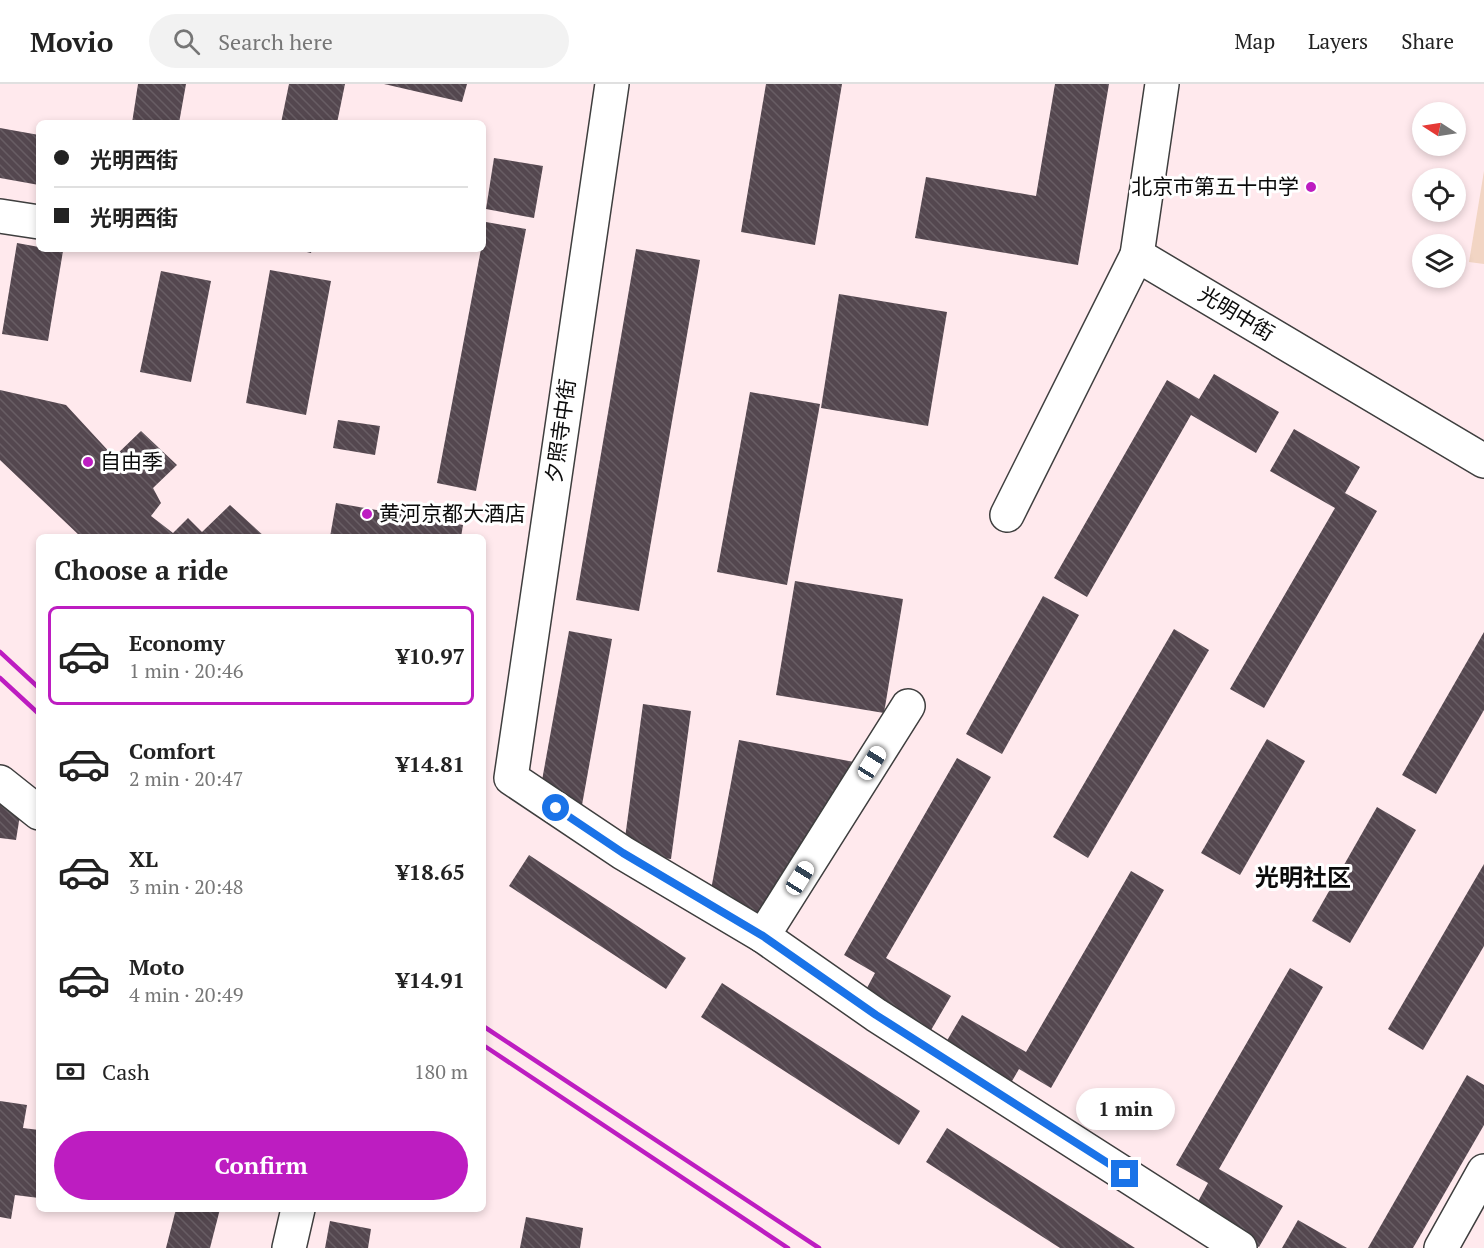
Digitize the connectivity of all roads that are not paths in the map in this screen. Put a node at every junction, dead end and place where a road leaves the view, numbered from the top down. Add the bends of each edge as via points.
1 (612, 84) edge
2 (1162, 84) edge
3 (0, 216) edge
4 (36, 222) edge
5 (1137, 255) junction
6 (1484, 461) edge
7 (1007, 515) dead end
8 (908, 706) dead end
9 (0, 782) edge
10 (36, 811) edge
11 (763, 936) junction
12 (1484, 1171) edge
13 (297, 1212) edge
14 (290, 1248) edge
15 (1240, 1248) edge
16 (1441, 1248) edge

1 - 11 street, 夕照寺中街 via 511,778 623,853
2 - 5 street
3 - 4 street
5 - 6 street, 光明中街
5 - 7 street
8 - 11 street
9 - 10 street
11 - 15 street via 876,1015
12 - 16 street
13 - 14 street

